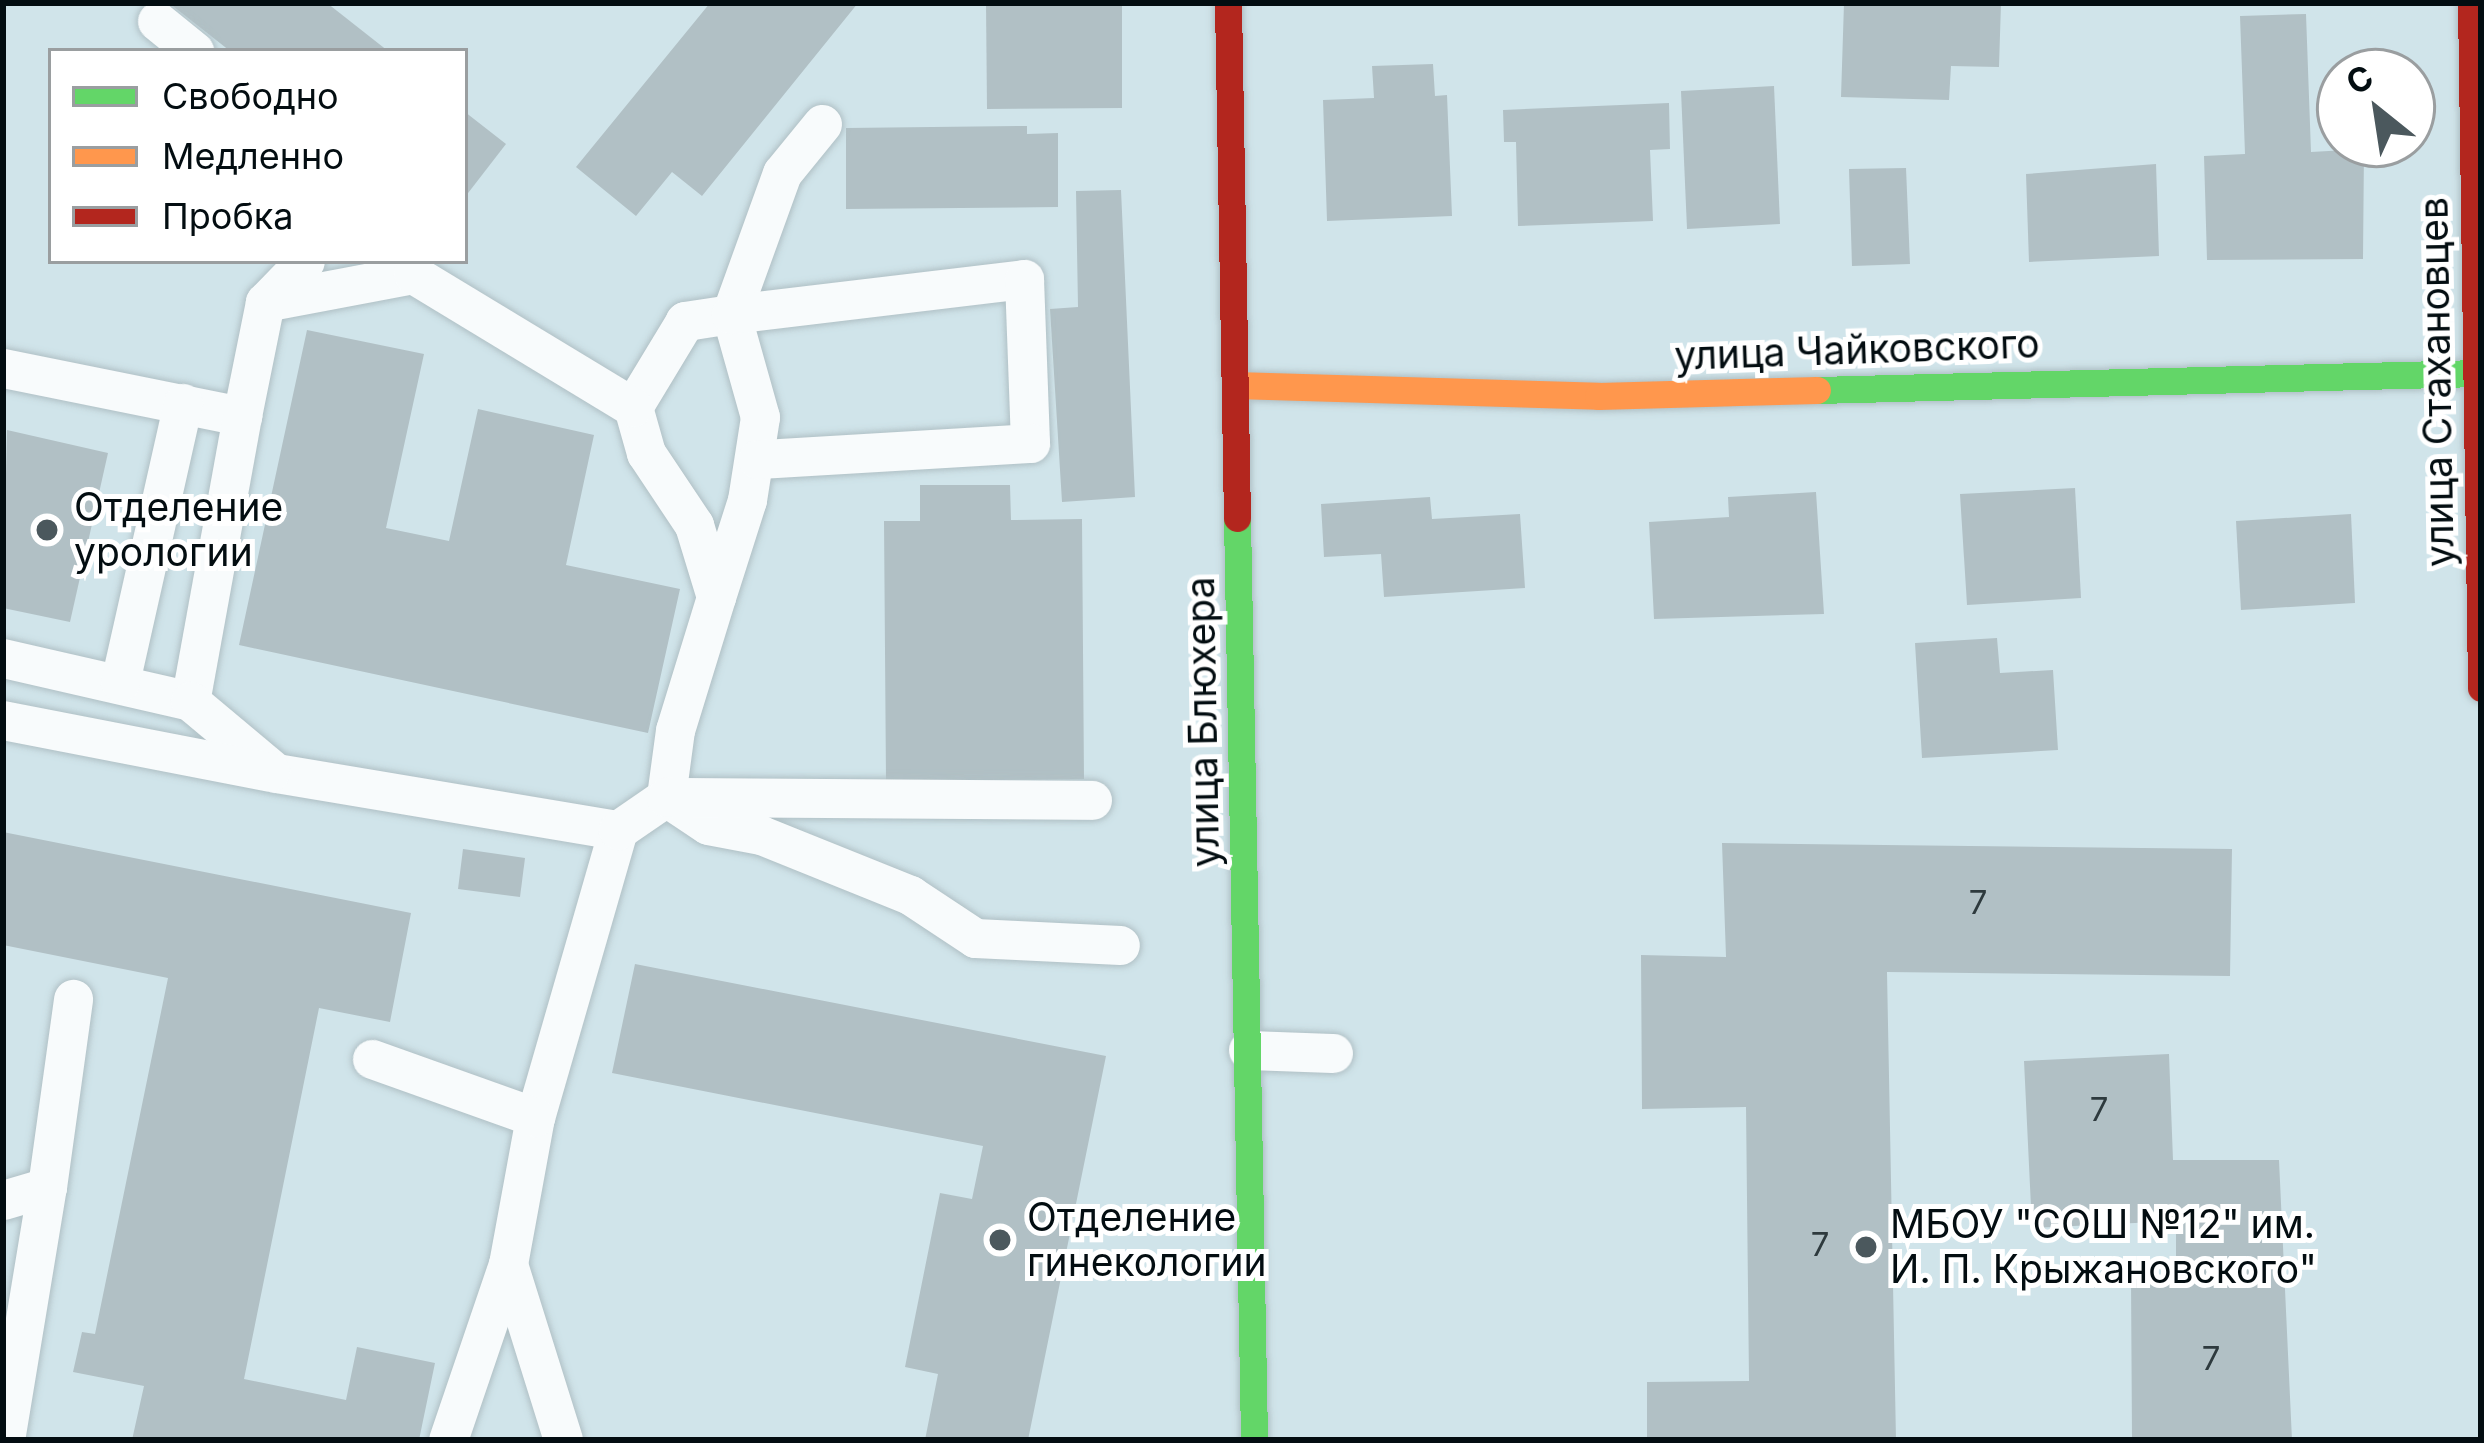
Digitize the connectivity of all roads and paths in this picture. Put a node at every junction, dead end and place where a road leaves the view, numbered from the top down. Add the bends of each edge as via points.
1 (1228, 3) edge
2 (2471, 3) edge
3 (157, 21) dead end
4 (190, 48) edge
5 (822, 124) dead end
6 (302, 264) edge
7 (410, 267) edge
8 (266, 302) junction
9 (730, 314) junction
10 (3, 368) edge
11 (2478, 373) edge
12 (1235, 385) junction
13 (183, 403) junction
14 (633, 407) junction
15 (242, 416) junction
16 (757, 459) junction
17 (716, 597) junction
18 (3, 658) edge
19 (120, 682) junction
20 (2481, 688) edge
21 (190, 701) junction
22 (3, 720) edge
23 (276, 773) junction
24 (666, 797) junction
25 (1092, 800) dead end
26 (618, 830) junction
27 (1120, 945) dead end
28 (74, 999) dead end
29 (1248, 1050) junction
30 (1333, 1053) dead end
31 (372, 1059) dead end
32 (536, 1117) junction
33 (46, 1187) junction
34 (3, 1201) edge
35 (508, 1264) junction
36 (5, 1440) edge
37 (448, 1440) edge
38 (563, 1440) edge
39 (1254, 1440) edge

1 - 12 street, улица Блюхера
2 - 11 street, улица Стахановцев
3 - 4 lane
5 - 9 lane via 782,173
6 - 8 lane
7 - 8 lane
7 - 14 lane
8 - 15 lane
9 - 14 lane via 685,321
9 - 16 lane via 760,417
9 - 16 lane via 1024,279 1030,443
10 - 13 lane
11 - 12 street, улица Чайковского via 1598,396
11 - 20 street, улица Стахановцев
12 - 29 street, улица Блюхера
13 - 15 lane
13 - 19 lane
14 - 17 lane via 646,453 694,524
15 - 21 lane
16 - 17 lane
17 - 24 lane via 675,730
18 - 19 lane
19 - 21 lane
21 - 23 lane
22 - 23 lane
23 - 26 lane
24 - 25 lane
24 - 26 lane
24 - 27 lane via 707,825 761,835 910,895 975,938
26 - 32 lane
28 - 33 lane
29 - 30 lane
29 - 39 street, улица Блюхера
31 - 32 lane
32 - 35 lane
33 - 34 lane
33 - 36 lane
35 - 37 lane
35 - 38 lane

